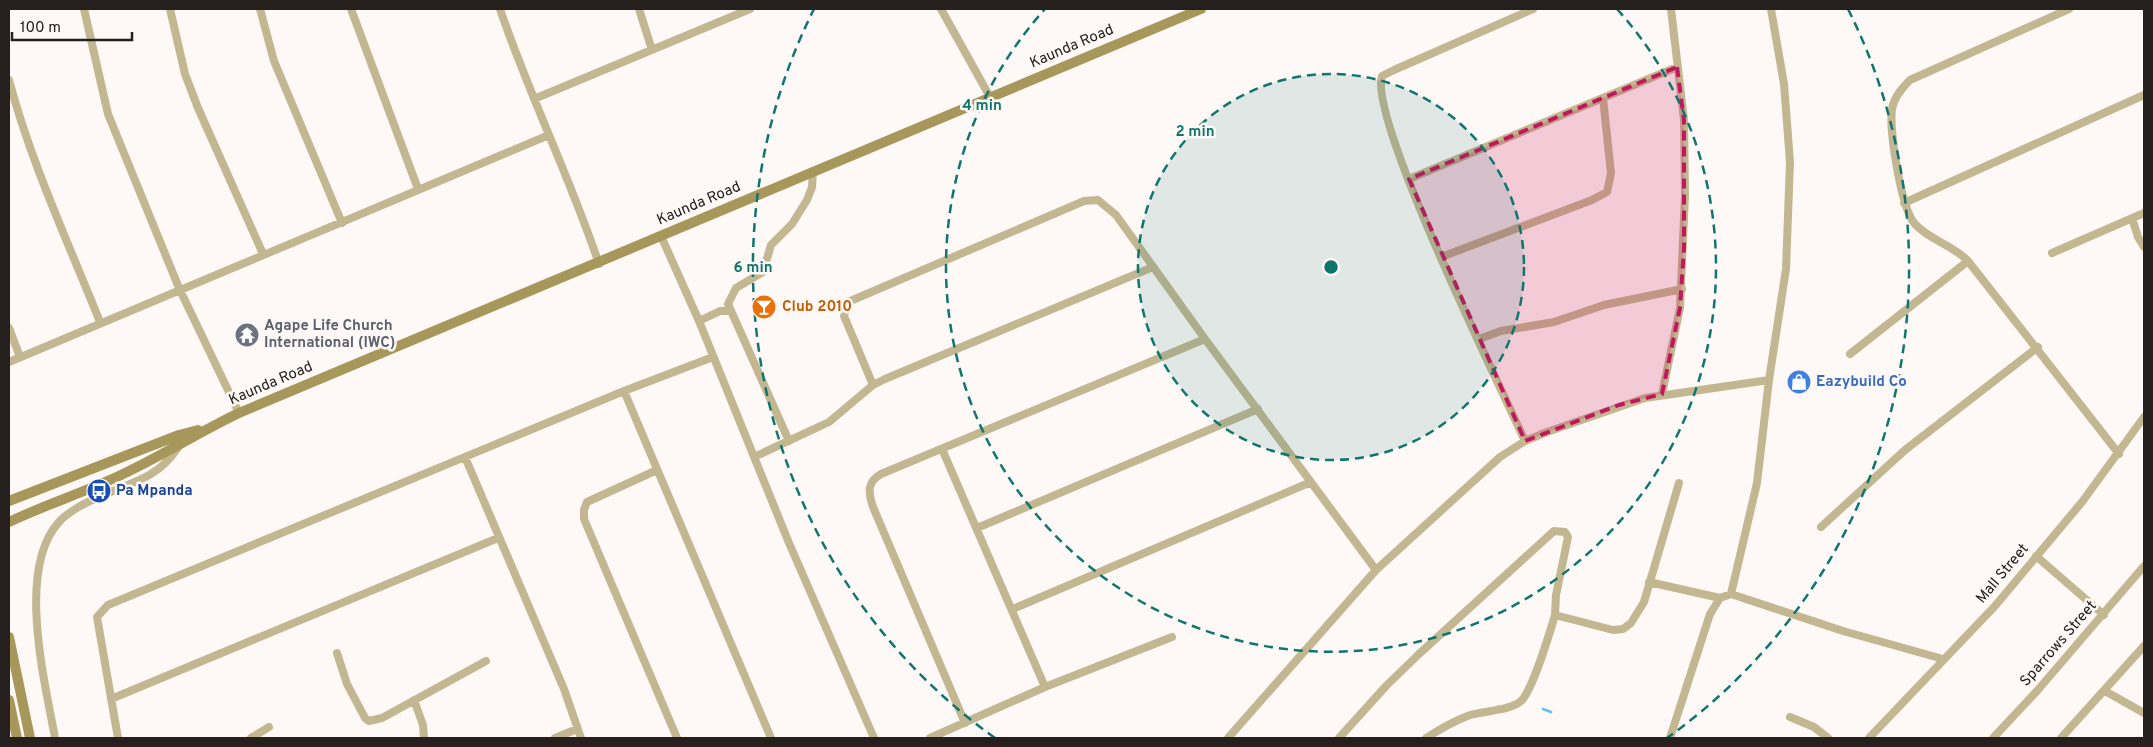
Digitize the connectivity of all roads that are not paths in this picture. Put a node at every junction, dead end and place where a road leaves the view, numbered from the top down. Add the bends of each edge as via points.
1 (84, 9) edge
2 (170, 9) edge
3 (260, 9) edge
4 (351, 9) edge
5 (500, 9) edge
6 (639, 9) edge
7 (750, 9) edge
8 (941, 9) edge
9 (1534, 9) edge
10 (1671, 9) edge
11 (1771, 9) edge
12 (2069, 9) edge
13 (1195, 10) edge
14 (652, 50) junction
15 (1677, 67) junction
16 (9, 80) edge
17 (2144, 96) edge
18 (990, 98) junction
19 (1603, 98) junction
20 (534, 99) junction
21 (549, 135) junction
22 (813, 171) junction
23 (1409, 179) junction
24 (418, 189) junction
25 (1904, 203) junction
26 (2144, 213) edge
27 (2132, 218) junction
28 (342, 223) junction
29 (661, 236) junction
30 (2144, 247) edge
31 (2052, 253) dead end
32 (263, 254) junction
33 (1441, 257) junction
34 (1968, 260) junction
35 (599, 264) junction
36 (1153, 266) junction
37 (179, 288) junction
38 (1682, 289) junction
39 (731, 311) junction
40 (699, 321) junction
41 (100, 322) junction
42 (9, 328) edge
43 (1205, 339) junction
44 (1479, 339) junction
45 (2038, 348) junction
46 (1850, 354) dead end
47 (20, 357) junction
48 (713, 357) junction
49 (9, 362) edge
50 (1769, 380) junction
51 (873, 385) junction
52 (624, 391) junction
53 (1662, 394) junction
54 (1258, 409) junction
55 (239, 413) junction
56 (2144, 416) edge
57 (209, 427) junction
58 (789, 441) junction
59 (1525, 442) junction
60 (179, 446) junction
61 (942, 449) junction
62 (2119, 454) junction
63 (465, 457) junction
64 (754, 457) junction
65 (657, 470) junction
66 (1311, 482) junction
67 (1679, 483) dead end
68 (9, 501) edge
69 (9, 522) edge
70 (1821, 527) dead end
71 (976, 528) junction
72 (498, 538) junction
73 (2036, 556) junction
74 (2144, 566) edge
75 (1376, 570) junction
76 (1649, 582) junction
77 (1731, 594) junction
78 (1720, 598) junction
79 (1013, 609) junction
80 (2104, 614) junction
81 (1555, 615) junction
82 (9, 637) edge
83 (1172, 637) dead end
84 (2144, 646) edge
85 (337, 653) dead end
86 (1943, 659) junction
87 (486, 660) dead end
88 (1045, 687) junction
89 (2105, 691) junction
90 (111, 699) junction
91 (9, 700) edge
92 (414, 700) junction
93 (2144, 713) edge
94 (1790, 717) dead end
95 (965, 723) junction
96 (269, 727) dead end
97 (577, 728) junction
98 (768, 737) edge
99 (17, 738) edge
100 (30, 738) edge
101 (55, 738) edge
102 (118, 738) edge
103 (250, 738) edge
104 (424, 738) edge
105 (555, 738) edge
106 (581, 738) edge
107 (677, 738) edge
108 (874, 738) edge
109 (930, 738) edge
110 (1228, 738) edge
111 (1340, 738) edge
112 (1426, 738) edge
113 (1670, 738) edge
114 (1828, 738) edge
115 (1868, 738) edge
116 (1993, 738) edge
117 (2061, 738) edge

1 - 37 street via 108,114
2 - 32 street via 185,74
3 - 28 street via 274,61
4 - 24 street
5 - 20 street
6 - 14 street
7 - 14 street
8 - 18 street
9 - 23 street via 1382,76 1379,84 1388,119
10 - 15 street
11 - 50 street via 1784,84 1790,162 1786,269
12 - 25 street via 1920,74 1904,85 1894,102 1892,117
13 - 18 main road, Kaunda Road
14 - 20 street
15 - 19 street
15 - 38 street via 1685,142
16 - 41 street via 36,166
17 - 25 street
18 - 22 main road, Kaunda Road
19 - 23 street
19 - 33 street via 1611,173 1607,192
20 - 21 street
21 - 24 street
21 - 35 street via 582,212
22 - 29 main road, Kaunda Road
22 - 39 street via 807,200 792,224 771,245 763,272 736,288 731,295 728,304
23 - 33 street
24 - 28 street
25 - 34 street via 1916,226
26 - 27 street
27 - 30 street
27 - 31 street
28 - 32 street
29 - 35 main road, Kaunda Road
29 - 40 street
32 - 37 street
33 - 44 street
34 - 45 street
34 - 46 street
35 - 55 main road, Kaunda Road
36 - 43 street
36 - 51 street
36 - 51 street via 1116,215 1093,199 854,297 848,302 844,316
37 - 41 street
37 - 55 street
38 - 44 street via 1604,305 1554,322 1502,331
38 - 53 street
39 - 40 street via 720,311
39 - 58 street
40 - 48 street
41 - 47 street
42 - 47 street
43 - 54 street
43 - 61 street
44 - 59 street
45 - 62 street
45 - 70 street via 1905,450
47 - 49 street
48 - 52 street
48 - 64 street
50 - 53 street
50 - 77 street via 1757,483
51 - 58 street via 829,422
52 - 63 street
52 - 65 street
53 - 59 street via 1619,405
54 - 66 street
54 - 71 street
55 - 57 main road, Kaunda Road
56 - 62 street, Mall Street
57 - 60 main road, Kaunda Road
57 - 68 main road, Kaunda Road via 179,435
58 - 64 street
59 - 75 street via 1476,477
60 - 69 main road, Kaunda Road via 122,475
60 - 101 street via 154,474 89,501 59,522 48,540 40,568 37,635
61 - 71 street
61 - 95 street via 874,478 869,485 869,495
62 - 73 street, Mall Street
63 - 72 street
63 - 90 street via 108,605 97,617
64 - 108 street
65 - 98 street
65 - 107 street via 587,502 584,519
66 - 75 street
66 - 79 street
67 - 76 street
71 - 79 street
72 - 90 street
72 - 97 street via 564,689
73 - 80 street
73 - 86 street, Mall Street via 1995,606
74 - 80 street, Sparrows Street
75 - 110 street
76 - 78 street
76 - 81 street via 1640,610 1623,629 1613,630
77 - 78 street
77 - 86 street via 1843,631
78 - 113 street via 1714,604 1702,636
79 - 88 street
80 - 116 street, Sparrows Street
81 - 111 street via 1556,595 1568,544 1565,532 1559,530 1526,555 1419,654
81 - 112 street via 1522,700 1515,705 1451,723
82 - 100 main road
83 - 88 street
84 - 89 street
85 - 92 street via 347,684 369,721 375,721
86 - 115 street, Mall Street
87 - 92 street
88 - 95 street
89 - 93 street
89 - 117 street
90 - 102 street
91 - 99 main road
92 - 104 street
94 - 114 street via 1814,727
95 - 109 street
96 - 103 street
97 - 105 street
97 - 106 street

